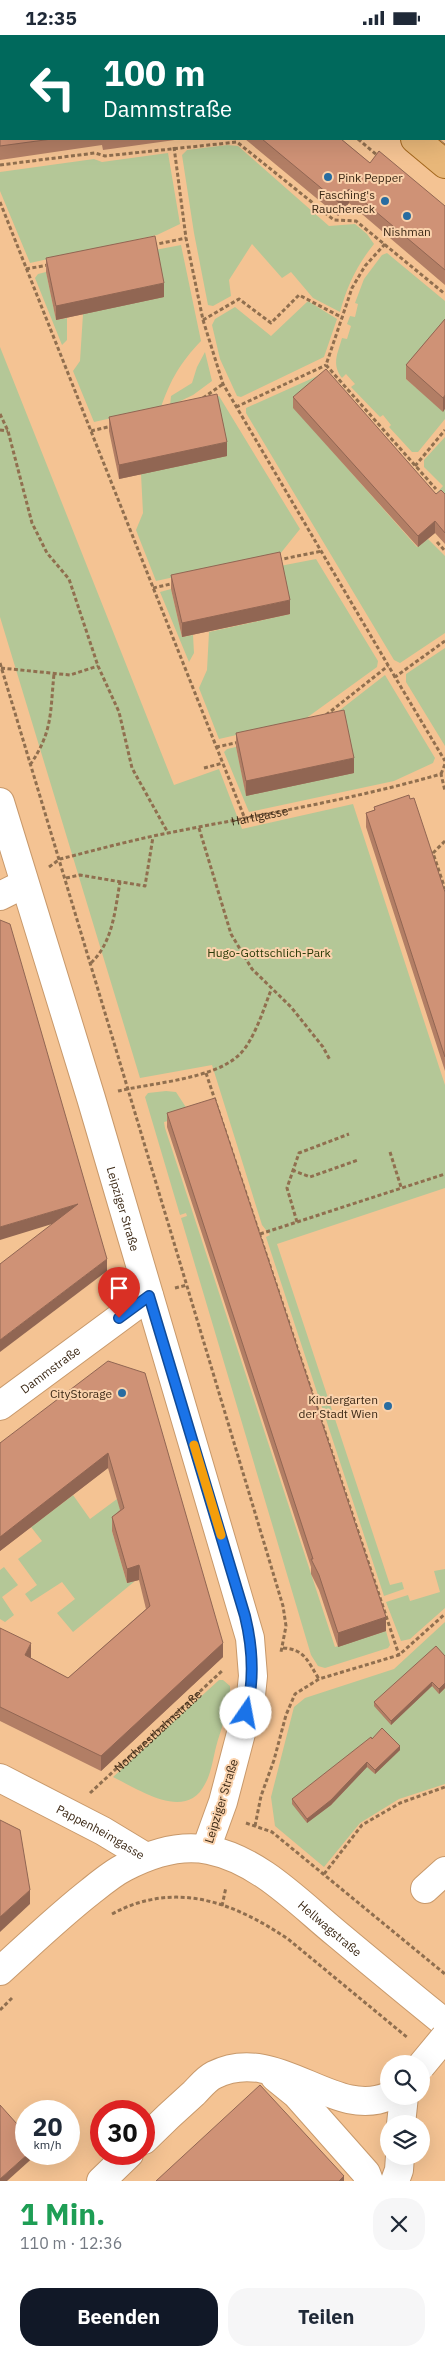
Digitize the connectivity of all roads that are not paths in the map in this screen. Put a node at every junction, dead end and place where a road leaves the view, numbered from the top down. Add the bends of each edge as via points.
1 (416, 140) edge
2 (445, 164) edge
3 (0, 802) edge
4 (12, 890) edge
5 (149, 1296) junction
6 (0, 1406) edge
7 (0, 1778) edge
8 (206, 1849) junction
9 (146, 1857) junction
10 (445, 1871) edge
11 (425, 1889) dead end
12 (0, 1971) edge
13 (445, 2023) edge
14 (445, 2037) edge
15 (418, 2055) edge
16 (260, 2069) junction
17 (380, 2098) edge
18 (155, 2129) edge
19 (117, 2165) edge
20 (399, 2165) edge
21 (100, 2181) edge
22 (369, 2181) edge
23 (395, 2181) edge

1 - 2 main road
3 - 4 street, Leipziger Straße
4 - 5 street, Leipziger Straße via 91,1097
5 - 6 street, Dammstraße
5 - 8 street, Leipziger Straße via 245,1616 252,1657 251,1695 223,1802
7 - 9 street, Pappenheimgasse via 69,1812
8 - 9 street, Pappenheimgasse via 188,1848
8 - 13 street, Hellwagstraße via 248,1864 283,1889
9 - 12 street via 123,1867 94,1888
10 - 11 street
14 - 15 street, bridge
16 - 17 street via 296,2078 341,2098 358,2102
16 - 18 street via 243,2066 211,2076
16 - 22 street via 296,2094 366,2173
19 - 21 street
20 - 23 street

